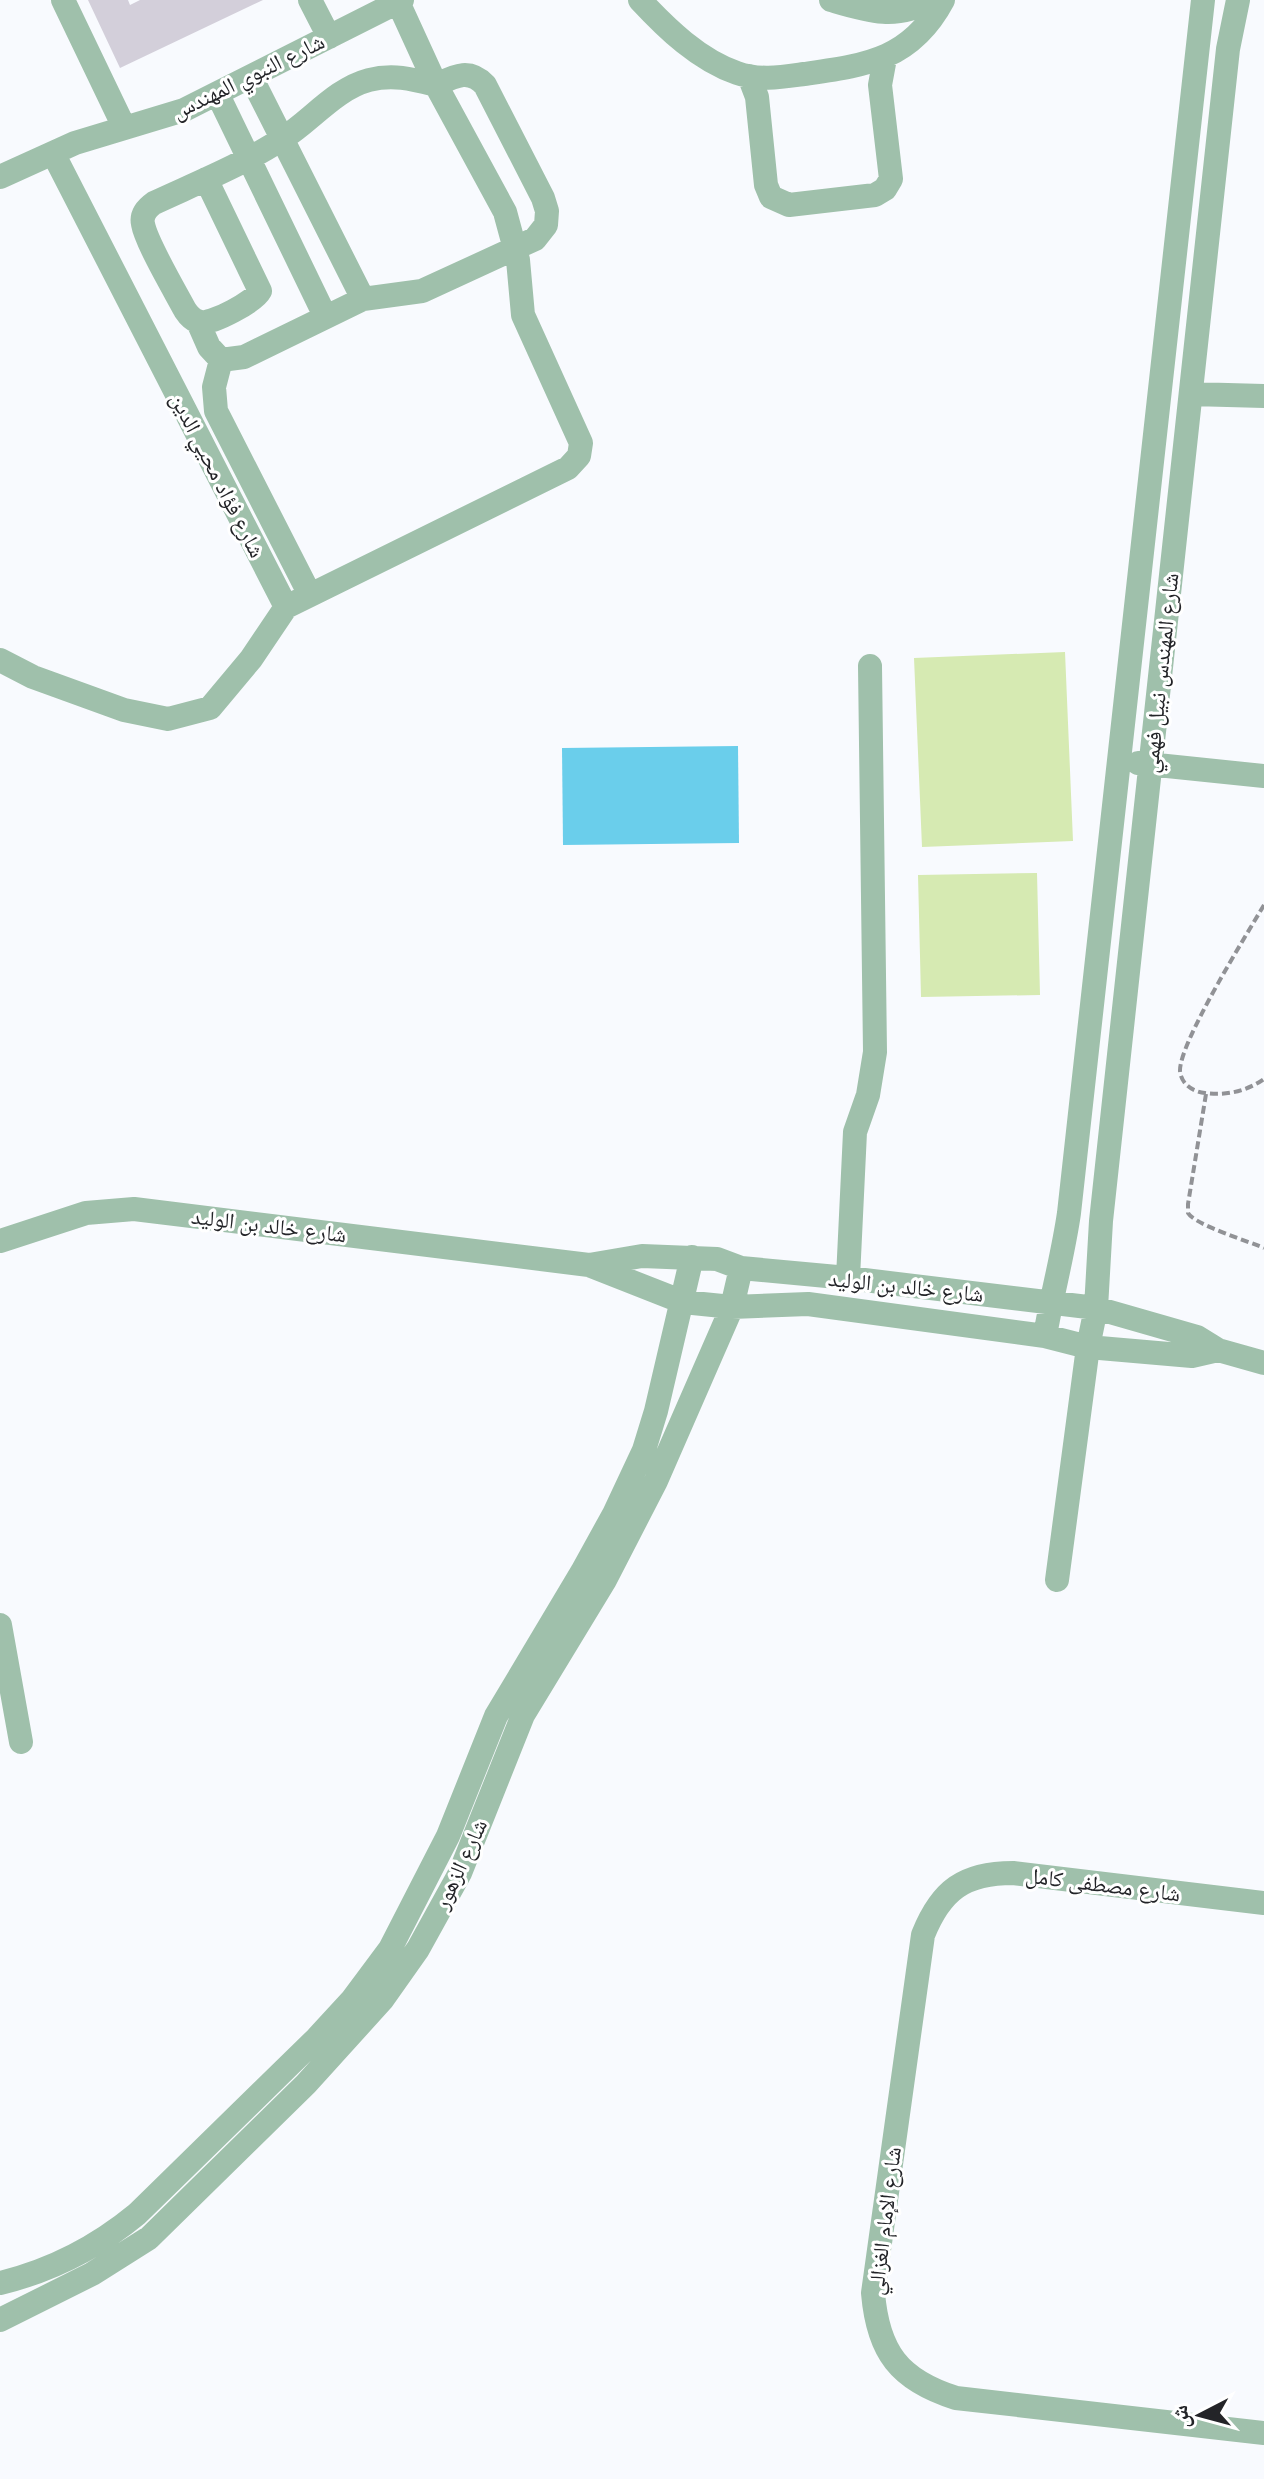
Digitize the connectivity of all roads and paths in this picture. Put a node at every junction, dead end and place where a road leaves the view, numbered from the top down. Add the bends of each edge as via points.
1 (63, 0) edge
2 (310, 0) edge
3 (640, 0) edge
4 (831, 0) edge
5 (929, 0) edge
6 (943, 0) edge
7 (1238, 0) edge
8 (400, 1) edge
9 (1199, 4) edge
10 (329, 37) junction
11 (885, 58) junction
12 (749, 76) junction
13 (251, 77) junction
14 (436, 85) junction
15 (218, 95) junction
16 (124, 127) junction
17 (283, 139) junction
18 (53, 153) junction
19 (249, 159) junction
20 (0, 177) edge
21 (206, 179) junction
22 (516, 248) junction
23 (363, 299) junction
24 (325, 316) junction
25 (198, 322) junction
26 (221, 360) junction
27 (1191, 394) junction
28 (1264, 396) edge
29 (310, 595) junction
30 (286, 607) junction
31 (0, 660) edge
32 (870, 666) dead end
33 (1119, 761) junction
34 (1151, 765) junction
35 (1264, 776) edge
36 (1264, 905) edge
37 (1264, 1079) edge
38 (1206, 1094) junction
39 (0, 1241) edge
40 (1264, 1248) edge
41 (692, 1257) junction
42 (589, 1265) junction
43 (741, 1268) junction
44 (848, 1278) junction
45 (683, 1302) junction
46 (1051, 1302) junction
47 (732, 1307) junction
48 (1096, 1308) junction
49 (1045, 1336) junction
50 (1088, 1347) junction
51 (1218, 1350) junction
52 (1264, 1363) edge
53 (1057, 1580) dead end
54 (0, 1625) edge
55 (21, 1742) dead end
56 (946, 1894) joint
57 (1264, 1903) edge
58 (0, 2283) edge
59 (0, 2320) edge
60 (1263, 2428) edge

1 - 16 street
2 - 10 street
3 - 12 street via 682,41
4 - 5 street via 896,13
6 - 11 street via 920,33
7 - 27 street, شارع المهندس نبيل فهمي via 1228,49
8 - 10 street, شارع النبوي المهندس
8 - 14 street
9 - 33 street, شارع المهندس نبيل فهمي
10 - 13 street, شارع النبوي المهندس
11 - 12 street via 828,71
11 - 12 street via 880,85 891,179 875,195 789,205 771,197 757,97
13 - 15 street, شارع النبوي المهندس
13 - 17 street
14 - 17 street via 396,76 367,81 344,91
14 - 22 street via 505,212
14 - 22 street via 468,74 485,85 543,198 546,225 535,239
15 - 16 street, شارع النبوي المهندس
15 - 19 street
16 - 18 street, شارع النبوي المهندس
17 - 19 street
17 - 23 street
18 - 20 street, شارع النبوي المهندس
18 - 30 street, شارع فؤاد محيي الدين
19 - 21 street
19 - 24 street
21 - 25 street via 260,291 253,300
21 - 25 street via 154,203 143,216 185,310
22 - 23 street via 422,291
22 - 29 street via 523,315 578,431 579,456 568,468
23 - 24 street
24 - 26 street via 244,357
25 - 26 street
26 - 29 street via 214,387 216,411
27 - 28 street
27 - 34 street, شارع المهندس نبيل فهمي
29 - 30 street
30 - 31 street via 210,708 168,719 124,710
32 - 44 street via 875,1052 855,1132
33 - 34 street
33 - 46 street, شارع المهندس نبيل فهمي via 1069,1213
34 - 35 street
34 - 48 street, شارع المهندس نبيل فهمي
36 - 38 path via 1181,1062 1185,1084
37 - 38 path via 1237,1092
38 - 40 path via 1188,1213 1198,1224
39 - 42 street, شارع خالد بن الوليد via 86,1213 134,1209
41 - 42 street, شارع خالد بن الوليد via 642,1256
41 - 43 street, شارع خالد بن الوليد
41 - 45 street, شارع الزهور
42 - 45 street, شارع خالد بن الوليد
43 - 44 street, شارع خالد بن الوليد
43 - 47 street, شارع الزهور
44 - 46 street, شارع خالد بن الوليد
45 - 47 street, شارع خالد بن الوليد
45 - 58 street, شارع الزهور via 644,1450 582,1572 496,1716 448,1836 390,1949 326,2028 137,2214 86,2250
46 - 48 street, شارع خالد بن الوليد
46 - 49 street, شارع المهندس نبيل فهمي
47 - 49 street, شارع خالد بن الوليد via 808,1304
47 - 59 street, شارع الزهور via 636,1521 523,1715 460,1873 382,2000 306,2084 149,2238 92,2274
48 - 50 street, شارع المهندس نبيل فهمي
48 - 51 street, شارع خالد بن الوليد via 1197,1337
49 - 50 street, شارع خالد بن الوليد
50 - 51 street, شارع خالد بن الوليد via 1192,1356
50 - 53 street, شارع المهندس نبيل فهمي
51 - 52 street, شارع خالد بن الوليد
54 - 55 street
56 - 57 street, شارع مصطفى كامل via 966,1880 1013,1873
56 - 60 street, شارع الإمام الغزالي via 923,1935 873,2293 875,2323 886,2350 904,2373 928,2389 956,2398

